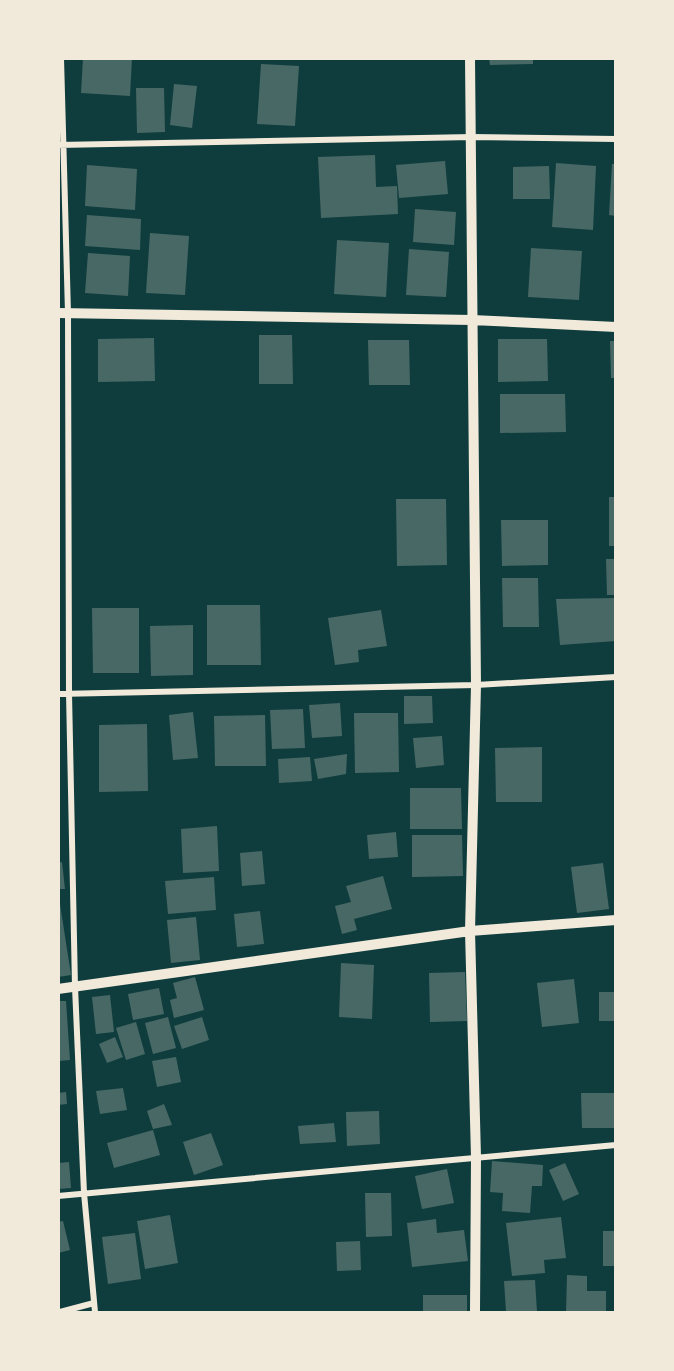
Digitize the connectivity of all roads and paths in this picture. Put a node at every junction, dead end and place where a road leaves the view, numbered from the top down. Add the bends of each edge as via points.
1 (61, 58) edge
2 (470, 58) edge
3 (472, 137) junction
4 (615, 139) edge
5 (61, 145) edge
6 (63, 313) edge
7 (472, 320) junction
8 (615, 327) edge
9 (615, 677) edge
10 (476, 685) junction
11 (69, 693) junction
12 (58, 694) edge
13 (615, 920) edge
14 (470, 931) junction
15 (75, 987) junction
16 (58, 990) edge
17 (615, 1145) edge
18 (476, 1157) junction
19 (84, 1193) junction
20 (58, 1196) edge
21 (94, 1303) junction
22 (60, 1312) edge
23 (95, 1312) edge
24 (475, 1312) edge

1 - 5 street
2 - 3 street
3 - 4 street
3 - 5 street
3 - 7 street
5 - 6 street
6 - 7 street
6 - 11 street
7 - 8 street
7 - 10 street
9 - 10 street
10 - 11 street
10 - 14 street
11 - 12 street
11 - 15 street
13 - 14 street
14 - 15 street
14 - 18 street
15 - 16 street
15 - 19 street
17 - 18 street
18 - 19 street
18 - 24 street
19 - 20 street
19 - 21 street
21 - 22 street
21 - 23 street

